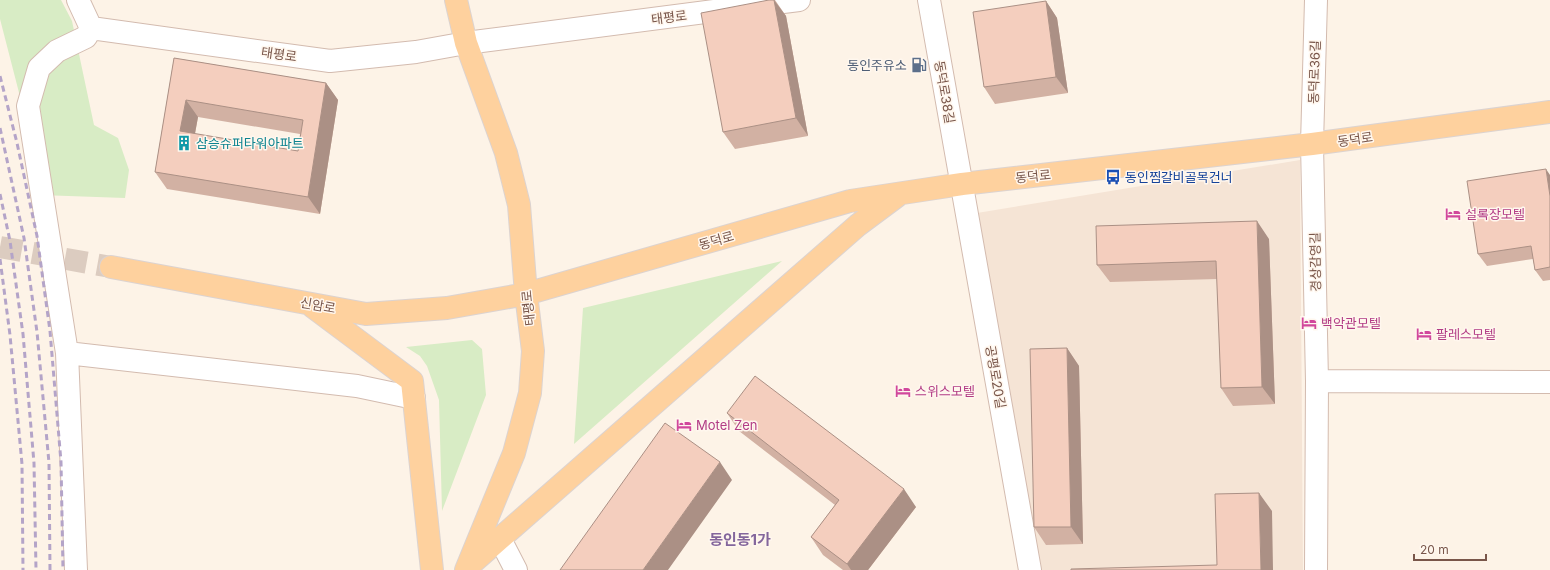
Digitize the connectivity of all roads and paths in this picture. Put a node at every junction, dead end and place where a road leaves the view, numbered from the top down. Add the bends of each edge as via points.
1 (78, 0) edge
2 (456, 0) edge
3 (929, 0) edge
4 (1316, 0) edge
5 (787, 1) edge
6 (91, 28) junction
7 (466, 43) junction
8 (1550, 112) edge
9 (1312, 144) junction
10 (962, 184) junction
11 (901, 193) junction
12 (111, 267) tunnel mouth
13 (526, 294) junction
14 (309, 304) junction
15 (67, 353) junction
16 (1318, 381) junction
17 (1550, 382) edge
18 (414, 398) junction
19 (500, 539) junction
20 (467, 568) edge
21 (76, 570) edge
22 (432, 570) edge
23 (516, 570) edge
24 (1030, 570) edge
25 (1316, 570) edge

1 - 6 street
2 - 7 main road, 태평로
3 - 10 street, 동덕로38길
4 - 9 street, 동덕로36길
5 - 7 street, 태평로
6 - 7 street, 태평로 via 330,61 416,52
6 - 15 street via 86,37 57,51 39,68 28,106
7 - 13 main road, 태평로 via 506,153 519,205
8 - 9 main road, 동덕로
9 - 10 main road, 동덕로
9 - 16 street, 경상감영길
10 - 11 main road, 동덕로
10 - 24 street, 공평로20길
11 - 13 main road, 동덕로 via 850,202
11 - 19 main road via 858,225
12 - 14 main road, 신암로
13 - 14 main road, 신암로 via 447,308 366,314
13 - 20 main road, 태평로 via 533,351 530,393 514,453
14 - 18 main road via 412,380
15 - 18 street via 357,386
15 - 21 street
16 - 17 street
16 - 25 street, 경상감영길
18 - 22 main road
19 - 20 main road
19 - 23 street

